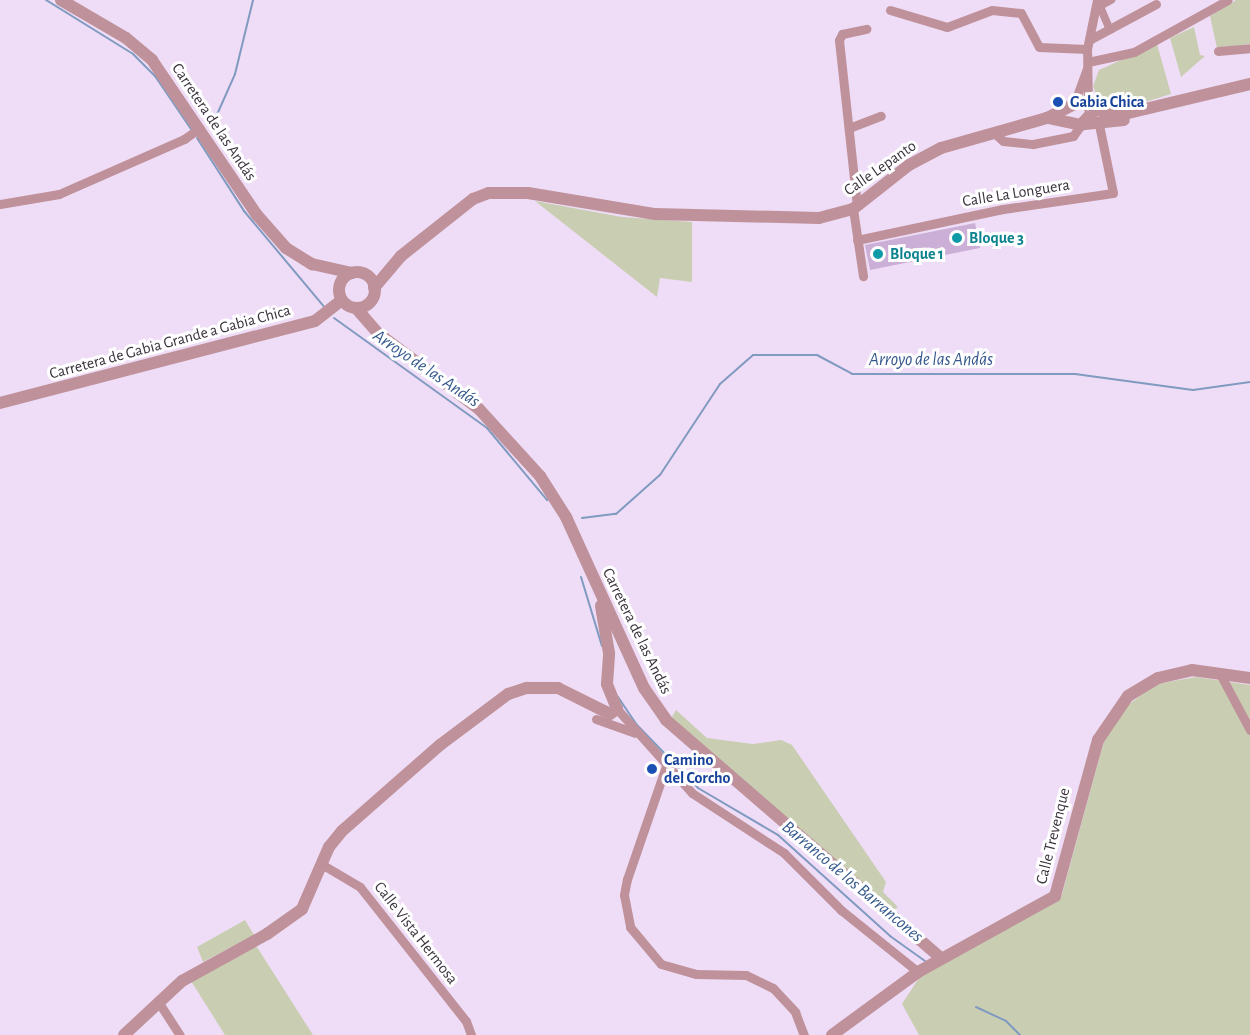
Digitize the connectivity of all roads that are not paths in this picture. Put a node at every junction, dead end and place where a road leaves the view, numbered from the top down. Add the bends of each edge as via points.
1 (61, 0) edge
2 (1099, 0) edge
3 (1111, 0) edge
4 (1228, 0) edge
5 (1156, 4) dead end
6 (890, 10) dead end
7 (866, 29) dead end
8 (1088, 44) junction
9 (1250, 48) edge
10 (1218, 51) dead end
11 (1088, 64) junction
12 (1250, 84) edge
13 (1164, 104) junction
14 (1073, 105) junction
15 (1090, 107) junction
16 (881, 116) dead end
17 (1047, 118) junction
18 (1081, 124) junction
19 (1099, 125) junction
20 (200, 128) junction
21 (849, 128) junction
22 (993, 132) junction
23 (0, 204) edge
24 (855, 207) junction
25 (857, 240) junction
26 (332, 271) junction
27 (384, 271) junction
28 (352, 273) junction
29 (367, 276) junction
30 (863, 276) dead end
31 (339, 287) junction
32 (374, 288) junction
33 (342, 300) junction
34 (370, 302) junction
35 (356, 308) junction
36 (372, 324) junction
37 (0, 403) edge
38 (600, 599) junction
39 (615, 649) junction
40 (1219, 672) junction
41 (1250, 678) edge
42 (616, 710) junction
43 (596, 714) junction
44 (1250, 730) edge
45 (635, 733) junction
46 (666, 766) junction
47 (323, 865) junction
48 (941, 958) junction
49 (918, 972) junction
50 (159, 1003) junction
51 (127, 1034) edge
52 (180, 1035) edge
53 (471, 1035) edge
54 (804, 1035) edge
55 (832, 1035) edge

1 - 20 street, Carretera de las Andás via 139,47
2 - 3 street via 1095,37 1112,29 1100,6
2 - 8 street
4 - 11 street via 1134,52
5 - 8 street
6 - 8 street via 947,27 992,10 1022,13 1039,46
7 - 21 street via 842,34 839,40
8 - 11 street
9 - 10 street
11 - 14 street
11 - 15 street
12 - 13 street, Calle Lepanto
13 - 15 street, Calle Lepanto via 1120,115
13 - 19 street, Calle Lepanto
14 - 15 street, Calle Lepanto
14 - 17 street, Calle Lepanto
14 - 18 street via 1070,116
15 - 18 street
16 - 21 street
17 - 18 street, Calle Lepanto
17 - 22 street, Calle Lepanto
18 - 19 street, Calle Lepanto
18 - 22 street via 1073,136 1033,144 1003,141
19 - 25 street, Calle La Longuera via 1113,193 1003,209
20 - 23 street via 184,139 59,194
20 - 26 street, Carretera de las Andás via 257,215 286,249
21 - 24 street
22 - 24 street, Calle Lepanto via 927,154
24 - 25 street
24 - 27 street, Calle Lepanto via 819,218 656,214 528,193 489,193 473,199
25 - 30 street
26 - 28 street, Carretera de las Andás
26 - 31 street
27 - 29 street
27 - 32 street
28 - 29 street
28 - 31 street
29 - 32 street
31 - 33 street
32 - 34 street
33 - 35 street
33 - 37 street, Carretera de Gabia Grande a Gabia Chica via 315,321
34 - 35 street
34 - 36 street
35 - 36 street, Carretera de las Andás
36 - 38 street, Carretera de las Andás via 511,439 566,517
38 - 39 street
38 - 39 street, Carretera de las Andás via 616,625
39 - 42 street
39 - 48 street, Carretera de las Andás via 666,720
40 - 41 street, Calle Trevenque
40 - 44 street
40 - 48 street, Calle Trevenque via 1192,670 1158,678 1117,708 1098,740 1055,896
42 - 43 street
42 - 45 street
43 - 45 street
43 - 47 street via 558,688 527,688 508,694 440,745 342,831
45 - 46 street
46 - 49 street via 707,805 784,853 841,910
46 - 54 street via 627,879 630,927 661,964 696,974 746,975 773,988 795,1012
47 - 50 street via 312,895 293,916 182,981
47 - 53 street, Calle Vista Hermosa via 360,887 466,1021
48 - 49 street, Calle Trevenque
49 - 55 street, Calle Trevenque
50 - 51 street
50 - 52 street

